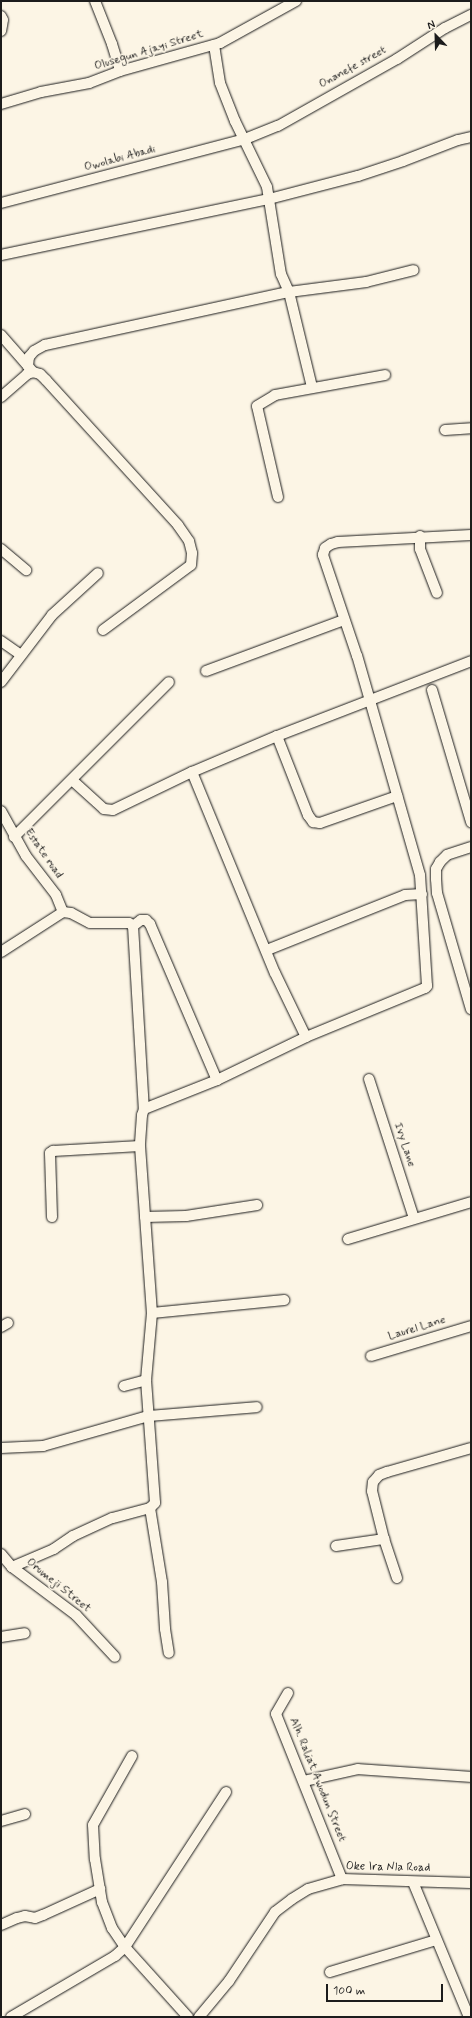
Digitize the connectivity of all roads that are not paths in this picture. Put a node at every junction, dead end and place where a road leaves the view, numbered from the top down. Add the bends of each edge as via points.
1 (95, 1) edge
2 (296, 1) edge
3 (471, 15) edge
4 (1, 16) edge
5 (1, 31) edge
6 (214, 45) junction
7 (120, 71) junction
8 (1, 104) edge
9 (471, 137) edge
10 (245, 139) junction
11 (269, 199) junction
12 (1, 204) edge
13 (1, 255) edge
14 (414, 270) dead end
15 (289, 292) junction
16 (1, 336) edge
17 (31, 369) junction
18 (385, 375) dead end
19 (312, 387) junction
20 (1, 397) edge
21 (471, 428) edge
22 (445, 430) dead end
23 (278, 497) dead end
24 (471, 535) edge
25 (420, 536) junction
26 (1, 549) edge
27 (26, 570) dead end
28 (98, 573) dead end
29 (437, 593) dead end
30 (344, 620) junction
31 (104, 630) dead end
32 (1, 641) edge
33 (21, 656) junction
34 (471, 661) edge
35 (206, 672) dead end
36 (1, 682) edge
37 (169, 682) dead end
38 (432, 690) dead end
39 (369, 699) junction
40 (277, 736) junction
41 (192, 772) junction
42 (72, 780) junction
43 (397, 796) junction
44 (1, 811) edge
45 (471, 822) edge
46 (14, 837) junction
47 (471, 847) edge
48 (422, 894) junction
49 (63, 912) junction
50 (133, 926) junction
51 (267, 950) junction
52 (1, 952) edge
53 (471, 1009) edge
54 (306, 1038) junction
55 (369, 1079) dead end
56 (216, 1080) junction
57 (144, 1108) junction
58 (140, 1146) junction
59 (471, 1202) edge
60 (257, 1205) dead end
61 (52, 1217) dead end
62 (145, 1217) junction
63 (414, 1218) junction
64 (348, 1239) dead end
65 (284, 1300) dead end
66 (152, 1312) junction
67 (471, 1326) edge
68 (371, 1356) dead end
69 (146, 1380) junction
70 (124, 1386) dead end
71 (256, 1407) dead end
72 (148, 1416) junction
73 (1, 1448) edge
74 (471, 1448) edge
75 (150, 1508) junction
76 (384, 1540) junction
77 (336, 1546) dead end
78 (1, 1554) edge
79 (12, 1567) junction
80 (397, 1578) dead end
81 (25, 1633) dead end
82 (1, 1637) edge
83 (169, 1653) dead end
84 (115, 1657) dead end
85 (288, 1693) dead end
86 (132, 1756) dead end
87 (471, 1777) edge
88 (304, 1781) junction
89 (226, 1792) dead end
90 (24, 1814) dead end
91 (1, 1822) edge
92 (342, 1879) junction
93 (413, 1882) junction
94 (471, 1883) edge
95 (100, 1889) junction
96 (1, 1925) edge
97 (436, 1940) junction
98 (125, 1947) junction
99 (330, 1972) dead end
100 (11, 2017) edge
101 (188, 2017) edge
102 (199, 2017) edge
103 (469, 2017) edge

1 - 7 street
2 - 6 street, Olusegun Ajayi Street
3 - 10 street, Onanefe street via 278,126
4 - 5 street
6 - 7 street, Olusegun Ajayi Street
6 - 10 street via 220,83
7 - 8 street, Olusegun Ajayi Street via 89,83 41,92
9 - 11 street via 358,176
10 - 11 street via 267,187
10 - 12 street, Owolabi Abadi
11 - 13 street
11 - 15 street via 281,274
14 - 15 street via 366,282
15 - 17 street via 45,345 28,357
15 - 19 street
16 - 17 street
17 - 20 street
17 - 31 street via 46,380 178,525 189,541 192,565
18 - 19 street
19 - 23 street via 275,394 257,406
21 - 22 street
24 - 25 street
25 - 29 street via 420,549
25 - 30 street via 338,542 325,548 323,555
26 - 27 street
28 - 33 street via 52,615
30 - 35 street
30 - 39 street
32 - 33 street
33 - 36 street
34 - 39 street
37 - 42 street
38 - 45 street
39 - 40 street
39 - 43 street
40 - 41 street
40 - 43 street via 313,822 320,823
41 - 42 street via 113,810 104,809
41 - 51 street
42 - 46 street
43 - 48 street via 420,875
44 - 46 street, Estate road
46 - 49 street, Estate road via 56,895
47 - 53 street via 447,855 436,869 437,893
48 - 51 street via 405,895
48 - 54 street via 427,984 425,988
49 - 50 street via 71,913 90,923 129,923
49 - 52 street
50 - 56 street via 141,920 146,920 150,924
50 - 57 street
51 - 54 street via 275,973
54 - 56 street
55 - 63 street, Ivy Lane
56 - 57 street
57 - 58 street
58 - 61 street via 50,1153
58 - 62 street
59 - 63 street
60 - 62 street via 186,1216
62 - 66 street
63 - 64 street
65 - 66 street
66 - 69 street
67 - 68 street, Laurel Lane
69 - 70 street
69 - 72 street
71 - 72 street
72 - 73 street via 43,1446
72 - 75 street via 155,1503
74 - 76 street via 379,1475 372,1491
75 - 79 street via 112,1518 73,1536 54,1549
75 - 83 street via 162,1582
76 - 77 street
76 - 80 street
78 - 79 street, Oromeji Street
79 - 84 street, Oromeji Street via 76,1615
81 - 82 street
85 - 88 street, Alh. Raliat Awodun Street via 276,1714
86 - 95 street via 92,1825
87 - 88 street via 358,1769
88 - 92 street, Alh. Raliat Awodun Street
89 - 98 street
90 - 91 street
92 - 93 street, Oke Ira Nla Road
92 - 102 street, Oke Ira Nla Road via 308,1889 275,1912 229,1982
93 - 94 street, Oke Ira Nla Road
93 - 97 street
95 - 96 street via 35,1918 25,1916
95 - 98 street via 106,1916
97 - 99 street
97 - 103 street
98 - 100 street via 115,1956
98 - 101 street

